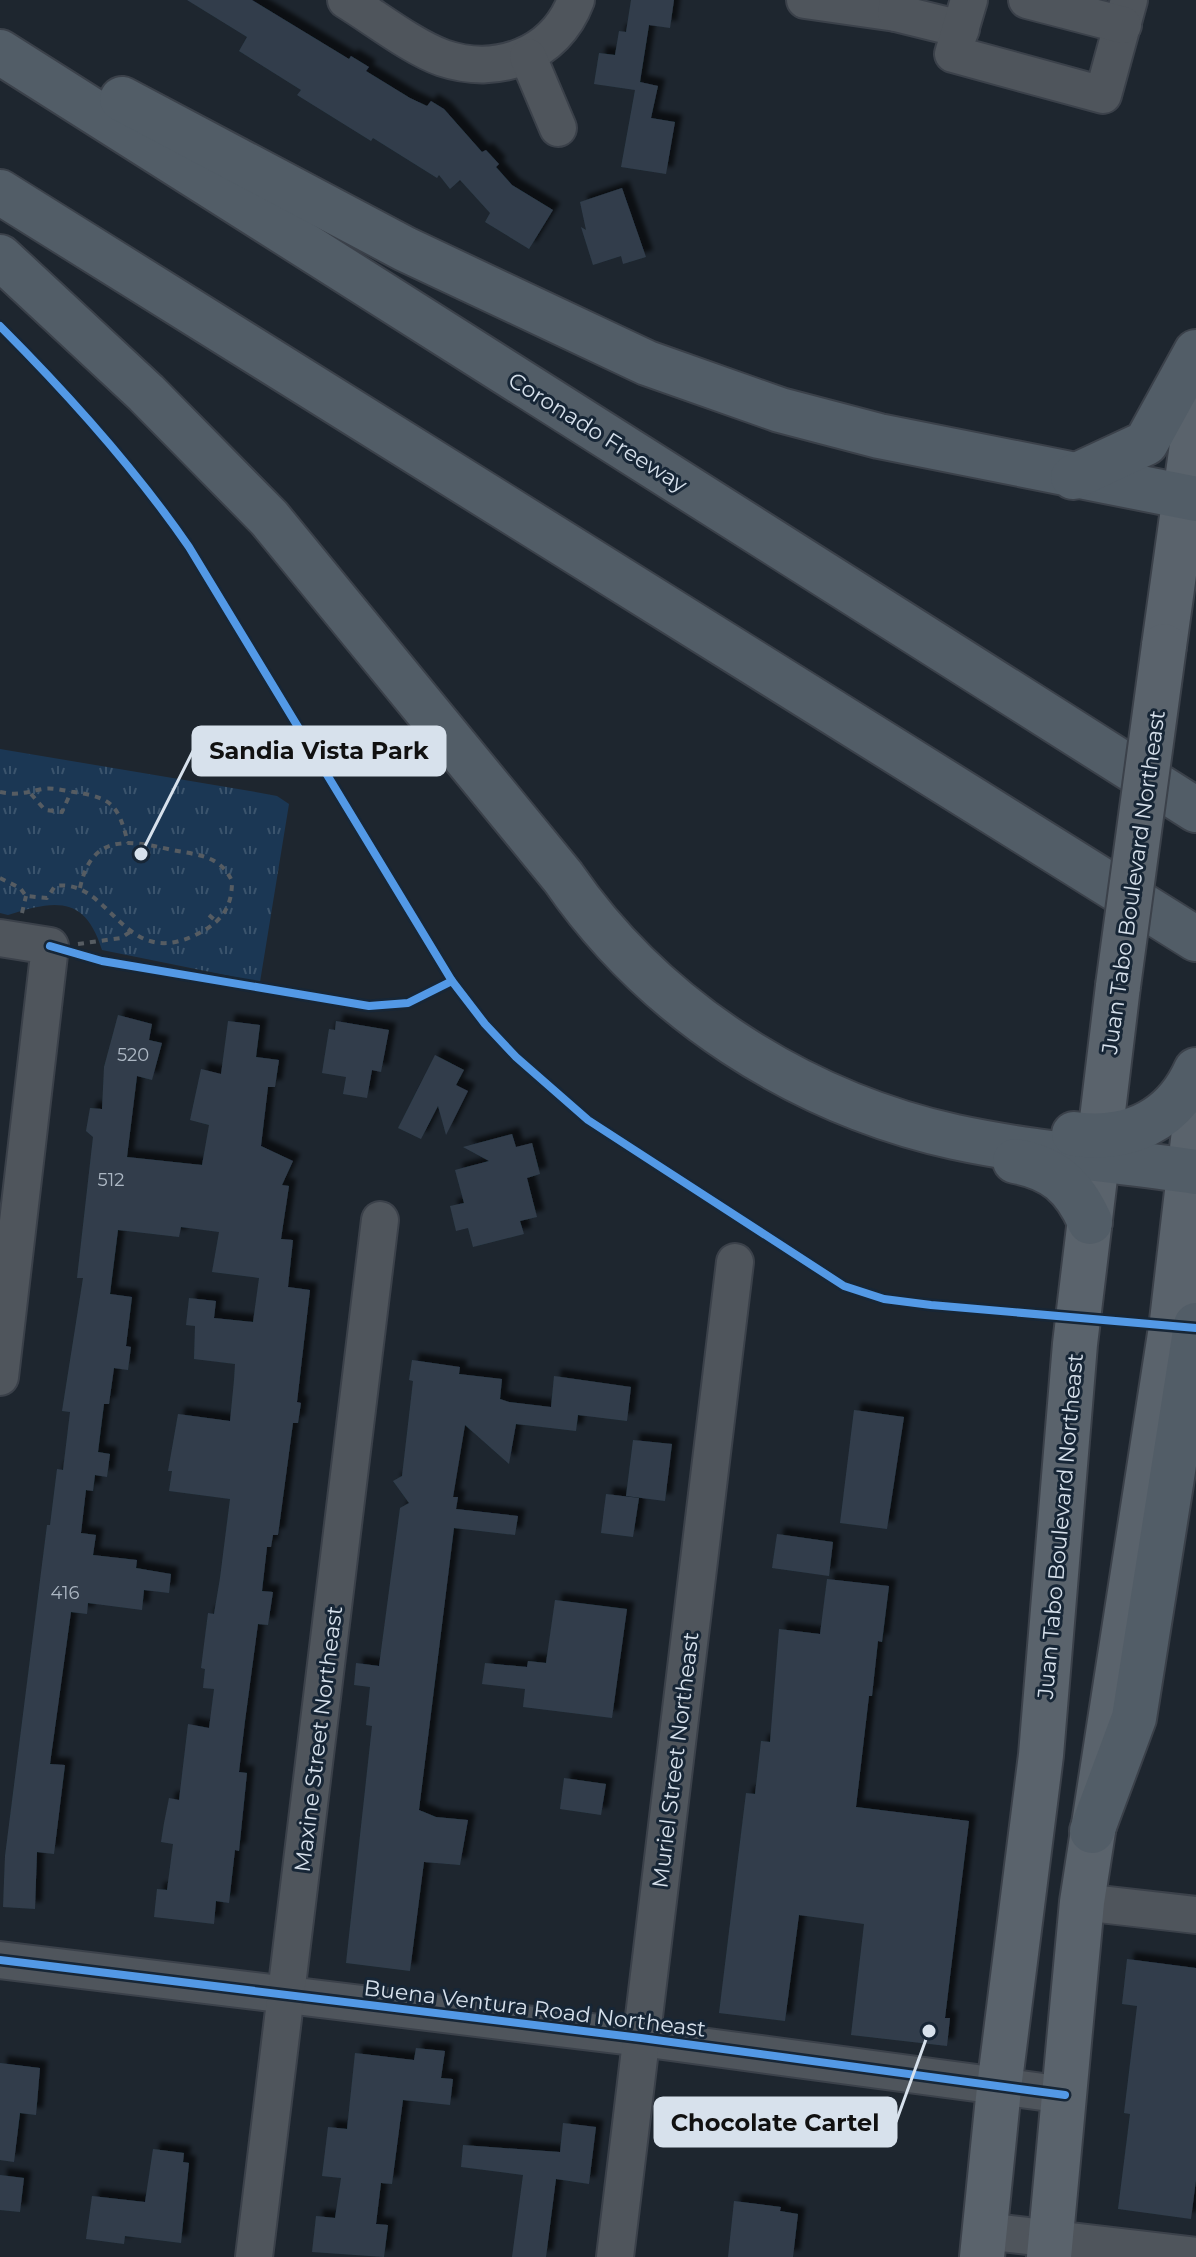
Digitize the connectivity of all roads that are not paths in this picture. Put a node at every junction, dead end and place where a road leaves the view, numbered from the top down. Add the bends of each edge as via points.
1 (346, 0) edge
2 (576, 0) edge
3 (805, 0) edge
4 (1027, 0) edge
5 (897, 7) edge
6 (1126, 12) edge
7 (965, 15) edge
8 (0, 34) edge
9 (0, 52) edge
10 (528, 57) junction
11 (558, 128) dead end
12 (0, 192) edge
13 (0, 257) edge
14 (1196, 352) edge
15 (1196, 416) edge
16 (1073, 477) junction
17 (1190, 499) edge
18 (1196, 810) edge
19 (11, 926) edge
20 (1196, 939) edge
21 (656, 983) junction
22 (1196, 1070) edge
23 (1196, 1114) edge
24 (1099, 1147) junction
25 (1192, 1171) edge
26 (380, 1220) dead end
27 (1090, 1222) junction
28 (735, 1262) dead end
29 (1196, 1325) edge
30 (0, 1377) edge
31 (1092, 1831) junction
32 (1082, 1902) junction
33 (1196, 1915) edge
34 (0, 1960) edge
35 (287, 1996) junction
36 (641, 2038) junction
37 (999, 2088) junction
38 (1065, 2095) junction
39 (984, 2244) edge
40 (1050, 2248) edge
41 (1196, 2256) edge
42 (254, 2257) edge
43 (615, 2257) edge

1 - 10 street via 441,57 483,64
2 - 10 street via 561,27
3 - 5 street
4 - 6 street
5 - 7 street
6 - 7 street via 1103,95 953,54
8 - 16 highway via 405,249 647,363 780,410
9 - 18 highway, Coronado Freeway
10 - 11 street
12 - 20 highway
13 - 21 highway via 146,393 269,518 563,877 590,917
14 - 16 highway via 1146,443
15 - 17 main road, Juan Tabo Boulevard Northeast
16 - 17 highway
17 - 24 main road, Juan Tabo Boulevard Northeast, bridge via 1164,646
19 - 30 street via 63,950
21 - 24 highway via 747,1052 838,1100 957,1137
21 - 27 highway via 666,1010 767,1079 883,1131 1044,1168 1073,1190
22 - 24 highway via 1177,1101 1157,1119
23 - 25 main road
24 - 25 highway
24 - 27 main road, Juan Tabo Boulevard Northeast
25 - 31 main road
26 - 35 street, Maxine Street Northeast
27 - 37 main road, Juan Tabo Boulevard Northeast via 1041,1755
28 - 36 street, Muriel Street Northeast
29 - 31 highway via 1134,1718
31 - 32 main road
32 - 33 street
32 - 38 main road
34 - 35 street, Buena Ventura Road Northeast
35 - 36 street, Buena Ventura Road Northeast
35 - 42 street, Maxine Street Northeast
36 - 37 street, Buena Ventura Road Northeast
36 - 43 street, Muriel Street Northeast
37 - 38 street, Buena Ventura Road Northeast
37 - 39 main road, Juan Tabo Boulevard Northeast
38 - 40 main road
39 - 40 street
40 - 41 street

